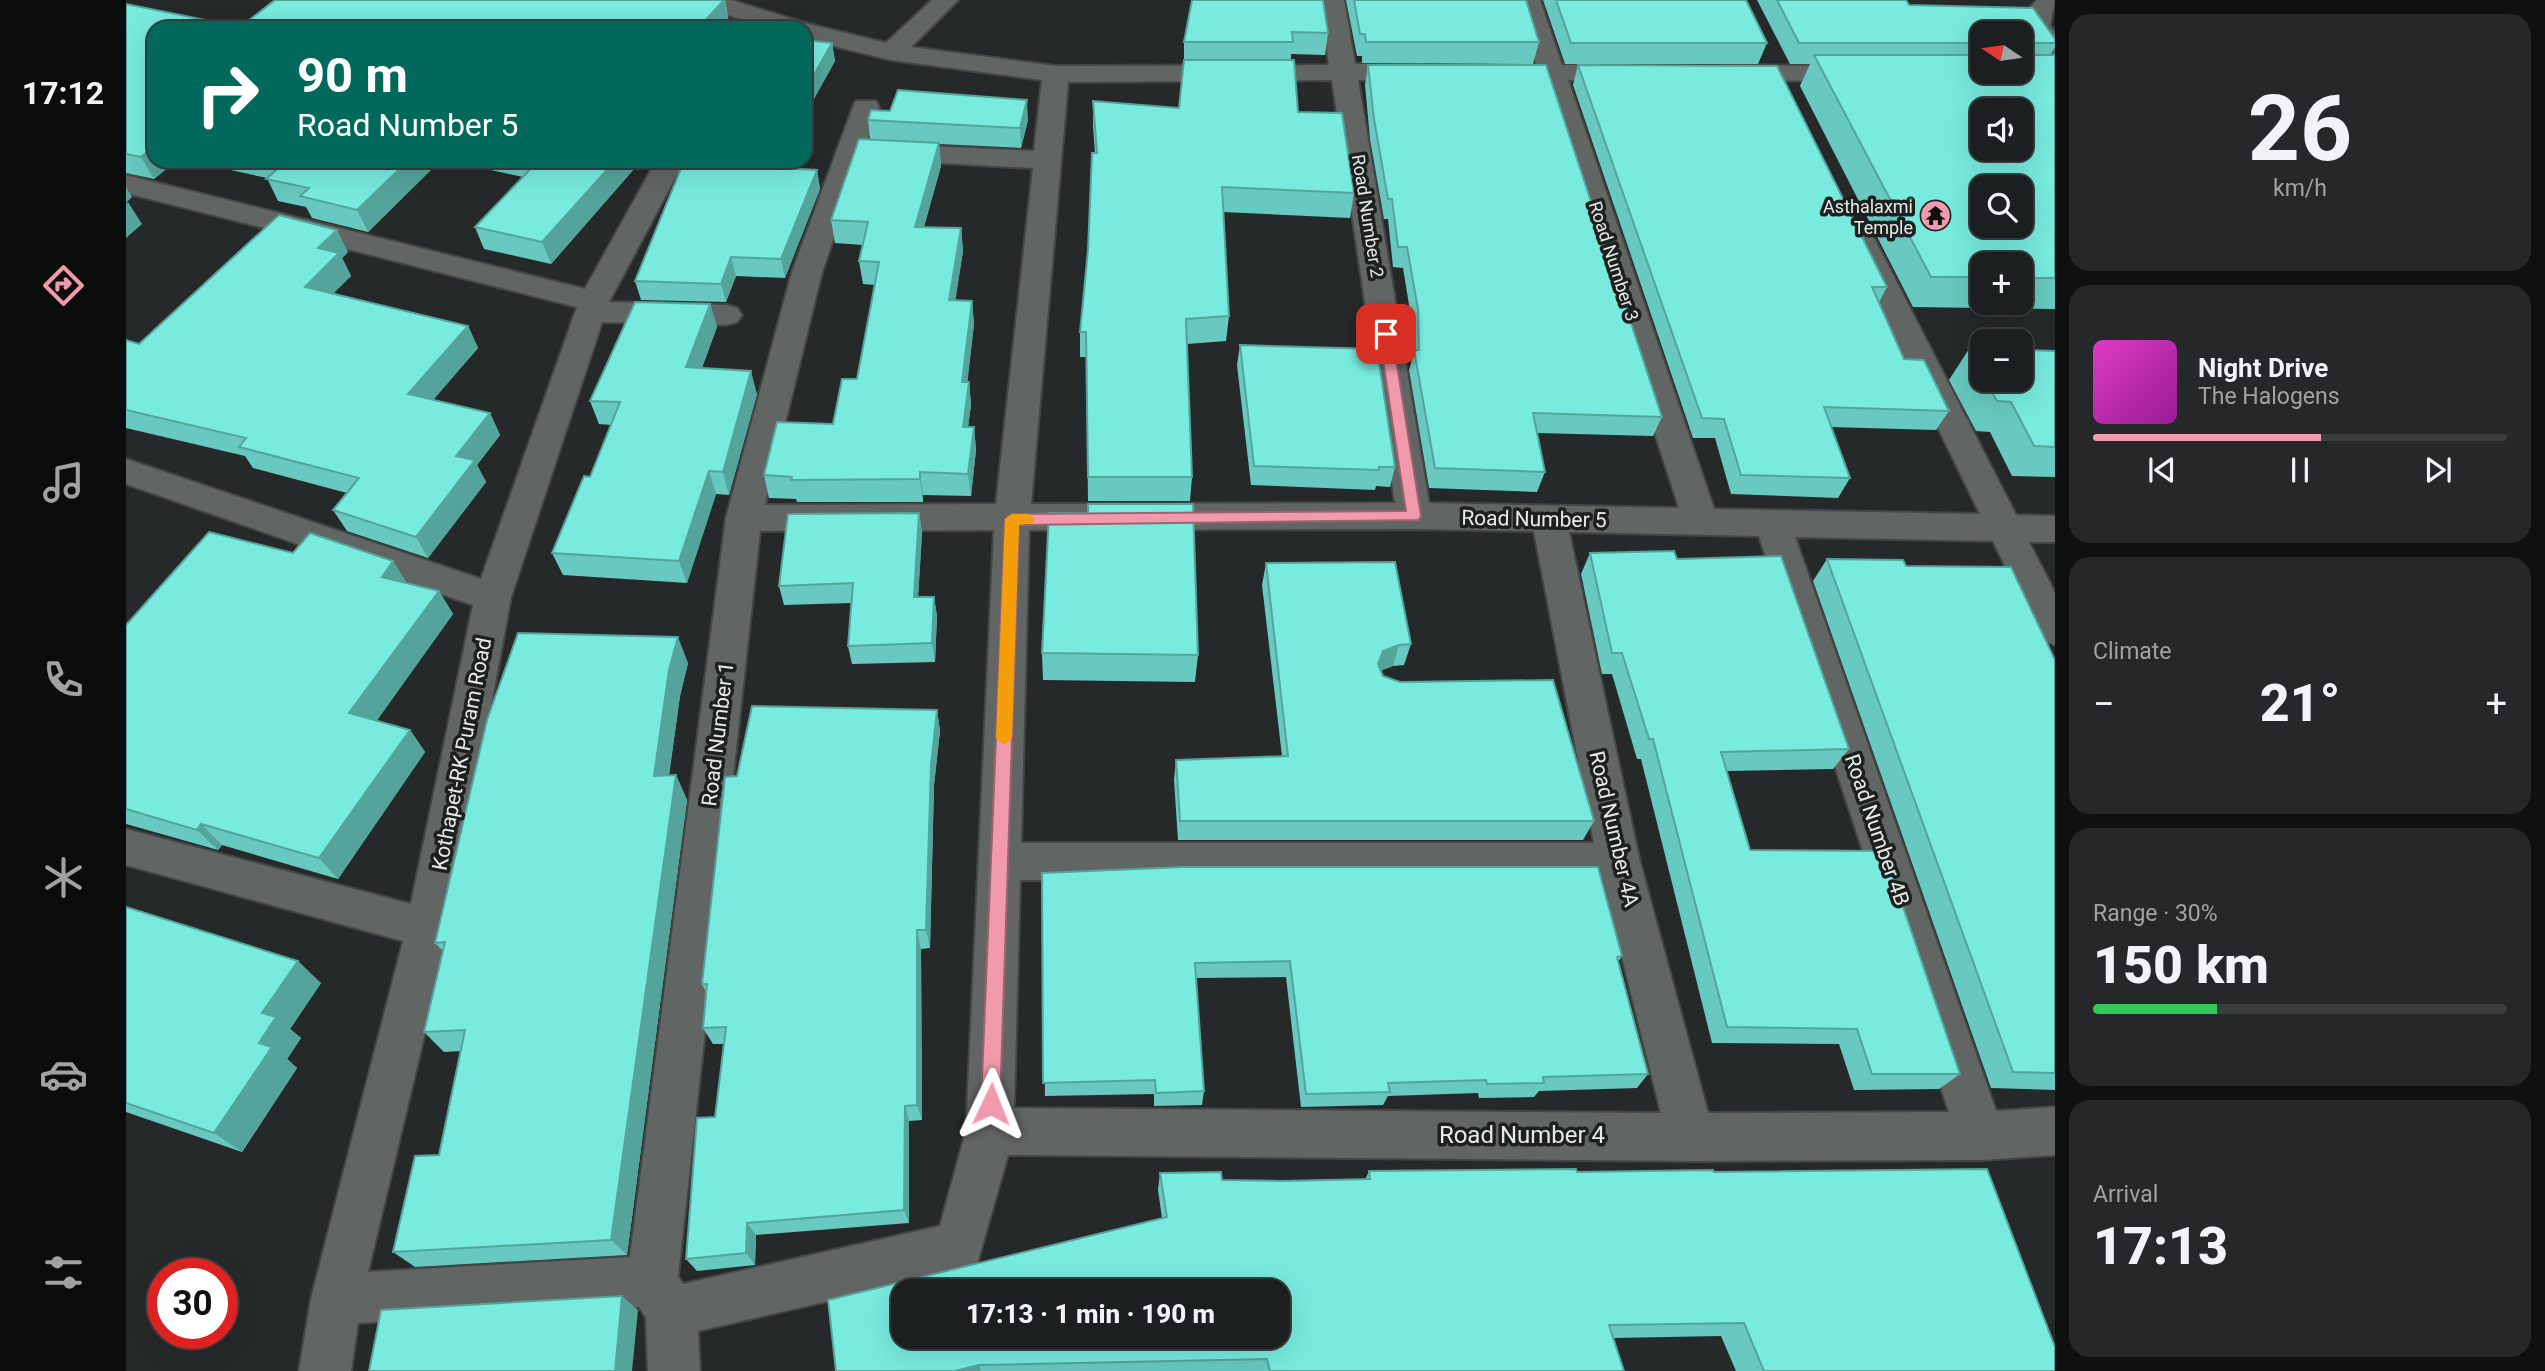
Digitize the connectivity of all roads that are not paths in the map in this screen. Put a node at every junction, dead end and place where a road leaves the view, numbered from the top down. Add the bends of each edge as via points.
1 (705, 0) edge
2 (946, 0) edge
3 (1332, 0) edge
4 (1528, 0) edge
5 (2051, 0) edge
6 (758, 15) edge
7 (775, 21) edge
8 (812, 33) edge
9 (2055, 50) edge
10 (891, 52) junction
11 (1441, 72) edge
12 (1469, 72) edge
13 (1551, 72) junction
14 (1345, 73) junction
15 (1658, 73) edge
16 (1698, 73) edge
17 (1056, 74) junction
18 (1875, 74) edge
19 (866, 107) dead end
20 (850, 150) junction
21 (1047, 160) junction
22 (666, 168) edge
23 (126, 184) edge
24 (1852, 222) edge
25 (592, 307) junction
26 (726, 315) dead end
27 (126, 471) edge
28 (1414, 516) junction
29 (744, 518) junction
30 (1012, 519) junction
31 (1549, 519) junction
32 (1701, 522) junction
33 (1773, 524) junction
34 (2055, 529) edge
35 (2005, 530) junction
36 (493, 597) junction
37 (2055, 630) edge
38 (1582, 681) junction
39 (1542, 682) edge
40 (126, 847) edge
41 (999, 861) junction
42 (1619, 862) junction
43 (428, 928) junction
44 (990, 1131) junction
45 (2055, 1131) edge
46 (1981, 1136) junction
47 (1691, 1137) junction
48 (661, 1296) junction
49 (336, 1299) junction
50 (326, 1371) edge
51 (674, 1371) edge

1 - 6 street
2 - 10 street
3 - 14 street, Road Number 2
4 - 13 street, Road Number 3
5 - 9 street via 2038,13 2037,25
6 - 7 street
8 - 10 street
10 - 17 street
11 - 14 street
12 - 13 street
13 - 15 street
13 - 32 street, Road Number 3
14 - 17 street
14 - 28 street, Road Number 2
16 - 18 street
17 - 21 street
19 - 20 street, Road Number 1
20 - 21 street
20 - 29 street, Road Number 1 via 807,272
21 - 30 street
22 - 25 street, Kothapet-RK Puram Road
23 - 25 street
24 - 35 street
25 - 26 street
25 - 36 street, Kothapet-RK Puram Road
27 - 36 street
28 - 30 street, Road Number 5
28 - 31 street, Road Number 5
29 - 30 street, Road Number 5
29 - 48 street, Road Number 1
30 - 41 street
31 - 32 street, Road Number 5
31 - 38 street, Road Number 4A
32 - 33 street, Road Number 5
33 - 35 street, Road Number 5
33 - 46 street, Road Number 4B
34 - 35 street, Road Number 5
35 - 37 street
36 - 43 street, Kothapet-RK Puram Road
38 - 39 street
38 - 42 street, Road Number 4A
40 - 43 street
41 - 42 street
41 - 44 street
42 - 47 street, Road Number 4A
43 - 49 street, Kothapet-RK Puram Road
44 - 47 street, Road Number 4
44 - 48 street via 959,1245
45 - 46 street, Road Number 4
46 - 47 street, Road Number 4
48 - 49 street
48 - 51 street, Road Number 1
49 - 50 street, Kothapet-RK Puram Road

